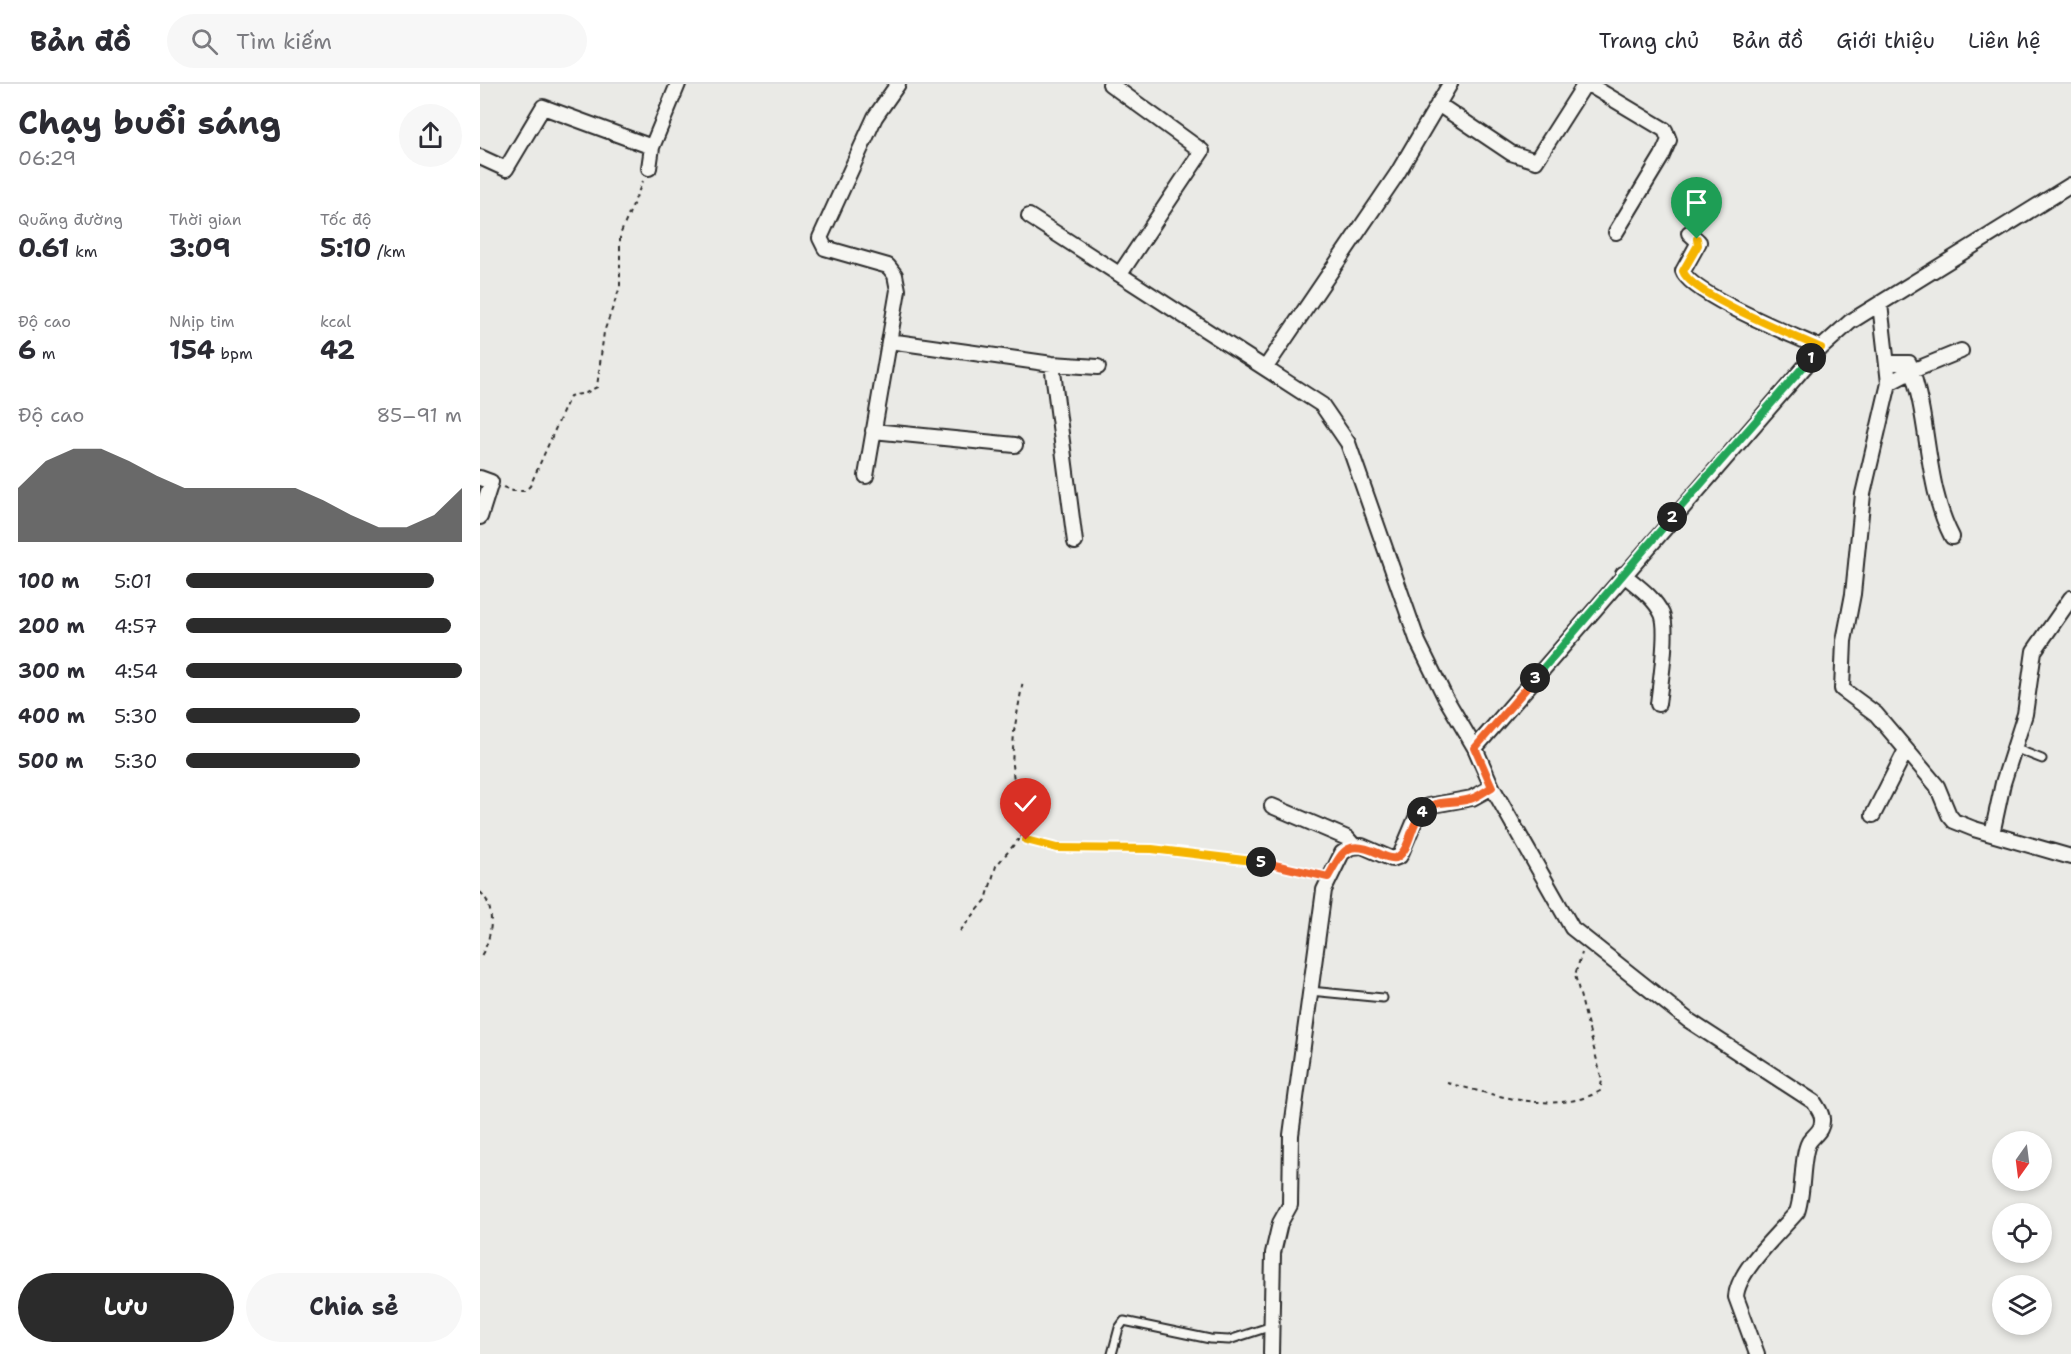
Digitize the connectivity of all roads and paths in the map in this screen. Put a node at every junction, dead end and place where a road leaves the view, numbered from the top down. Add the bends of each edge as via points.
1 (678, 84) edge
2 (897, 84) edge
3 (1110, 84) edge
4 (1450, 84) edge
5 (1586, 84) edge
6 (1438, 104) junction
7 (652, 147) junction
8 (480, 157) edge
9 (650, 168) joint
10 (2071, 185) edge
11 (1029, 216) dead end
12 (1616, 232) dead end
13 (1689, 233) dead end
14 (1120, 274) junction
15 (1880, 304) junction
16 (889, 341) junction
17 (1821, 348) junction
18 (1961, 351) dead end
19 (1888, 363) junction
20 (1052, 364) junction
21 (1098, 367) dead end
22 (1266, 367) junction
23 (1912, 371) junction
24 (1889, 383) junction
25 (873, 431) junction
26 (1015, 445) dead end
27 (866, 476) dead end
28 (486, 480) edge
29 (480, 517) edge
30 (1952, 537) dead end
31 (1075, 542) dead end
32 (1623, 574) junction
33 (2071, 598) edge
34 (1023, 680) dead end
35 (1658, 704) dead end
36 (1475, 748) junction
37 (2014, 748) junction
38 (1906, 750) junction
39 (2042, 759) dead end
40 (1492, 787) junction
41 (1272, 806) dead end
42 (1873, 815) dead end
43 (1992, 834) junction
44 (1022, 840) junction
45 (1354, 846) junction
46 (2071, 857) edge
47 (1328, 877) junction
48 (480, 892) edge
49 (960, 931) dead end
50 (1588, 942) junction
51 (480, 957) edge
52 (1310, 991) junction
53 (1383, 998) dead end
54 (1447, 1083) dead end
55 (1272, 1326) junction
56 (1112, 1354) edge
57 (1271, 1354) edge
58 (1757, 1354) edge

1 - 7 street
2 - 16 street via 876,117 820,238 825,248 888,266 895,275 898,290
3 - 14 street via 1202,151
4 - 6 street
5 - 6 street via 1536,161 1511,153
5 - 12 street via 1665,130 1669,140
6 - 22 street via 1397,174
7 - 8 street via 543,107 506,169
7 - 9 street
9 - 28 path via 620,235 620,287 604,332 597,387 570,396 525,491 513,491
10 - 15 street
11 - 14 street
13 - 17 street via 1699,242 1683,271 1687,279 1729,306
14 - 22 street
15 - 17 street via 1850,322
15 - 19 street
16 - 20 street
16 - 25 street
17 - 32 street
18 - 23 street
19 - 23 street via 1909,363
19 - 24 street
20 - 21 street
20 - 31 street
22 - 36 street via 1322,405 1348,443 1418,642
23 - 24 street
23 - 30 street via 1924,415 1936,501
24 - 38 street via 1863,494 1841,684 1845,693 1876,714
25 - 26 street
25 - 27 street
28 - 29 street
32 - 35 street via 1654,601 1664,617
32 - 36 street
33 - 37 street via 2034,651 2025,714
34 - 44 path via 1012,765
36 - 40 street
37 - 39 lane
37 - 43 street
38 - 42 street
38 - 43 street via 1936,786 1954,821
40 - 45 street via 1472,798 1428,806 1416,818 1404,852 1396,858
40 - 50 street via 1557,904 1572,928
41 - 45 street via 1347,838
43 - 46 street
44 - 47 path via 1057,848 1152,849 1225,857 1274,863
44 - 49 path via 996,866 986,900
45 - 47 street via 1342,853
47 - 52 street via 1317,924
48 - 51 path via 487,902 491,922
50 - 54 path via 1575,975 1602,1080 1600,1091 1572,1101 1534,1101
50 - 58 street via 1688,1020 1814,1102 1821,1112 1818,1135 1808,1146 1797,1212 1736,1288
52 - 53 lane
52 - 55 street via 1291,1135 1291,1199 1272,1253
55 - 56 lane via 1229,1340 1124,1321
55 - 57 street

